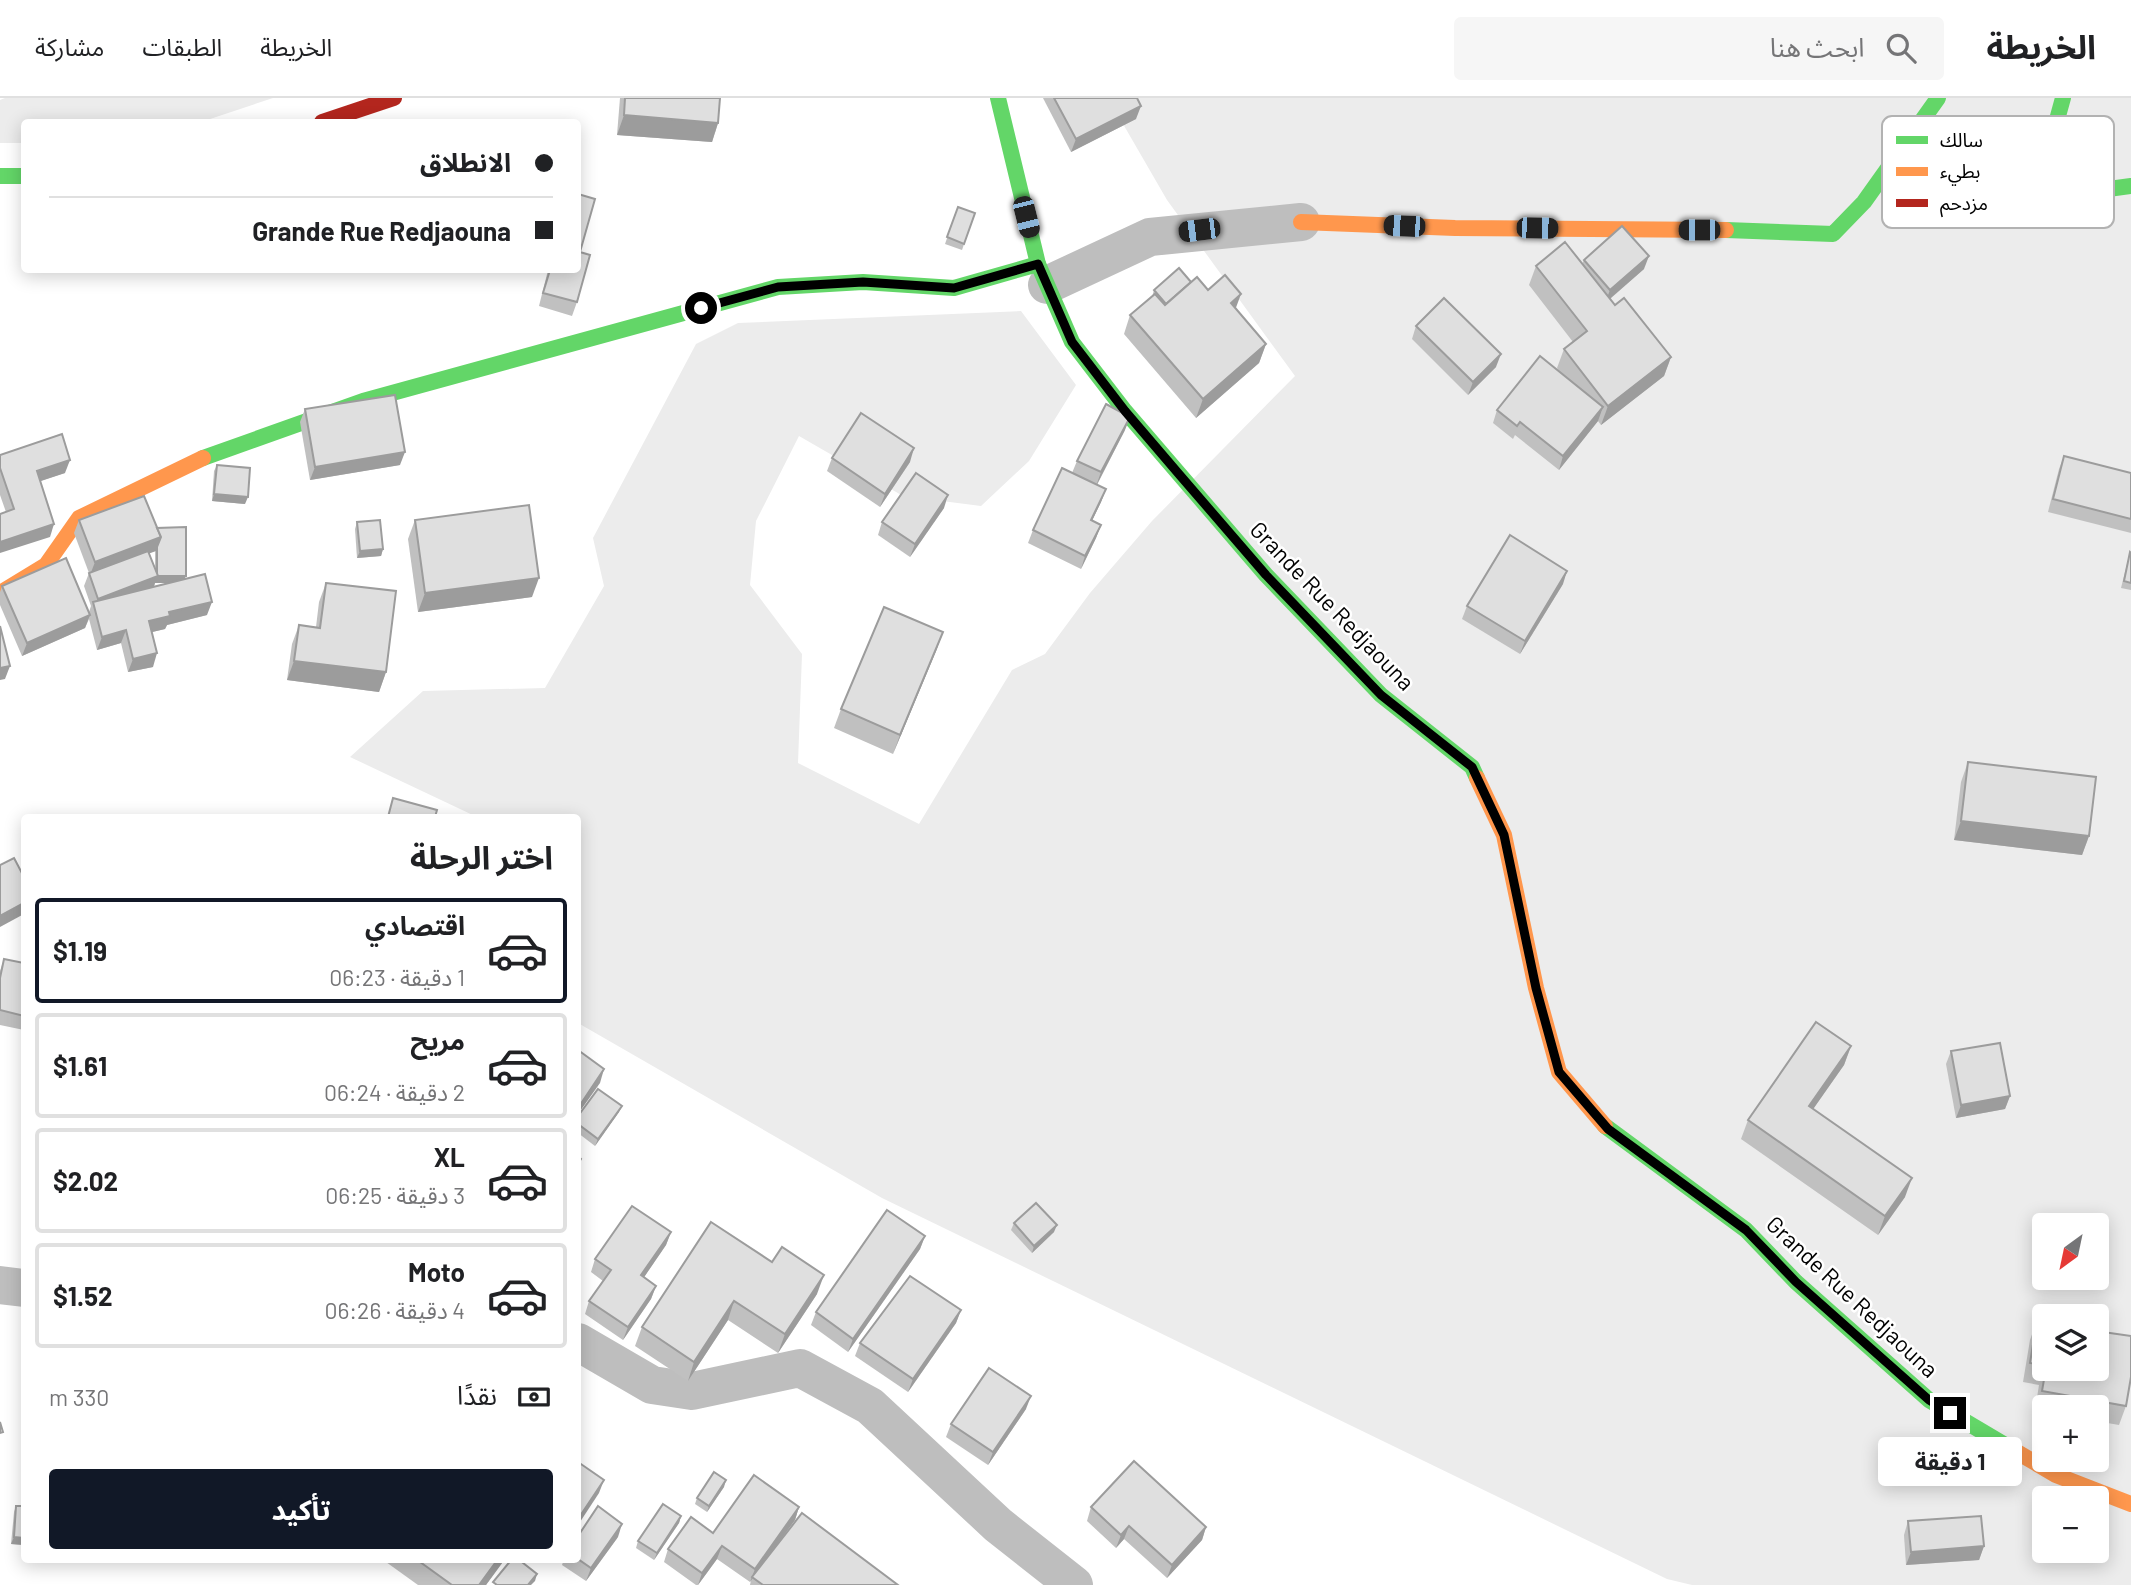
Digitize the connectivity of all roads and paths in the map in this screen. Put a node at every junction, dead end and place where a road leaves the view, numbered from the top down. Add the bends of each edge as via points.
1 (394, 98) edge
2 (998, 98) edge
3 (1938, 98) edge
4 (2063, 98) edge
5 (1925, 116) edge
6 (2058, 116) edge
7 (331, 119) edge
8 (0, 176) edge
9 (21, 176) edge
10 (1882, 177) edge
11 (1301, 222) joint
12 (1043, 275) junction
13 (0, 593) edge
14 (0, 1285) edge
15 (21, 1288) edge
16 (581, 1344) edge
17 (2131, 1504) edge
18 (1074, 1585) edge

1 - 7 street
2 - 12 street, Grande Rue Redjaouna
3 - 5 street
4 - 6 street
8 - 9 street
10 - 11 street via 1833,234
11 - 12 street via 1150,237
12 - 13 street via 954,288 863,282 778,287 363,401 218,450 79,518 46,565
12 - 17 street, Grande Rue Redjaouna via 1072,342 1266,575 1381,695 1472,767 1504,835 1559,1072 1608,1129 1746,1230 1796,1282 1929,1400 2056,1475
14 - 15 street
16 - 18 street via 652,1385 692,1391 800,1368 870,1406 998,1525

